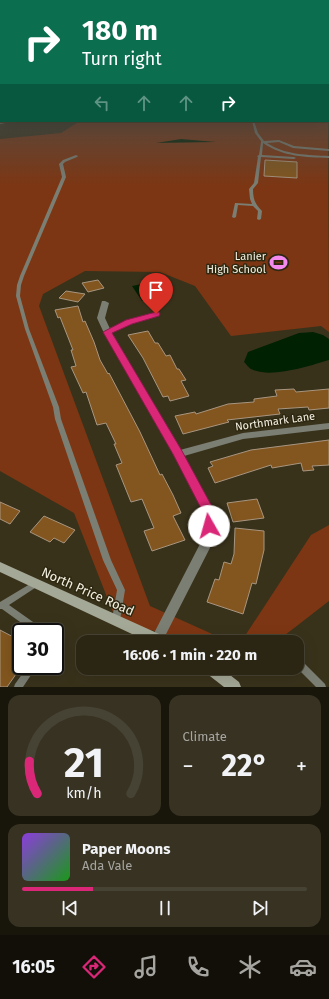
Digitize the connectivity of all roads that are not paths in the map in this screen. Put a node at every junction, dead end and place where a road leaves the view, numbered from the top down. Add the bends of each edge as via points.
1 (254, 123) edge
2 (262, 142) junction
3 (260, 150) junction
4 (276, 150) junction
5 (329, 150) edge
6 (76, 156) dead end
7 (259, 156) junction
8 (329, 156) edge
9 (294, 158) dead end
10 (254, 204) junction
11 (234, 217) dead end
12 (259, 219) dead end
13 (105, 303) dead end
14 (156, 314) dead end
15 (107, 332) junction
16 (329, 426) edge
17 (178, 454) junction
18 (0, 567) edge
19 (35, 584) junction
20 (1, 606) edge
21 (116, 620) junction
22 (26, 623) edge
23 (149, 635) edge
24 (162, 635) edge
25 (304, 670) edge
26 (27, 675) edge
27 (219, 675) edge
28 (18, 687) edge
29 (234, 687) edge
30 (322, 687) edge

1 - 2 lane via 254,129
2 - 3 lane
2 - 4 lane
2 - 5 lane via 279,141 293,147
3 - 4 lane
3 - 7 lane
4 - 8 lane
6 - 21 lane via 61,164 64,177 62,184 22,276 18,296 99,538 121,590
7 - 9 lane
7 - 10 lane via 256,183 251,189
10 - 11 lane via 236,204
10 - 12 lane via 260,211
13 - 15 street via 101,318
14 - 15 lane
15 - 17 street
16 - 17 street, Northmark Lane via 243,436
17 - 24 street via 210,514 208,540
18 - 19 street, North Price Road
19 - 20 lane
19 - 21 street, North Price Road
20 - 22 lane
21 - 23 street, North Price Road
25 - 30 lane
26 - 28 lane
27 - 29 street

